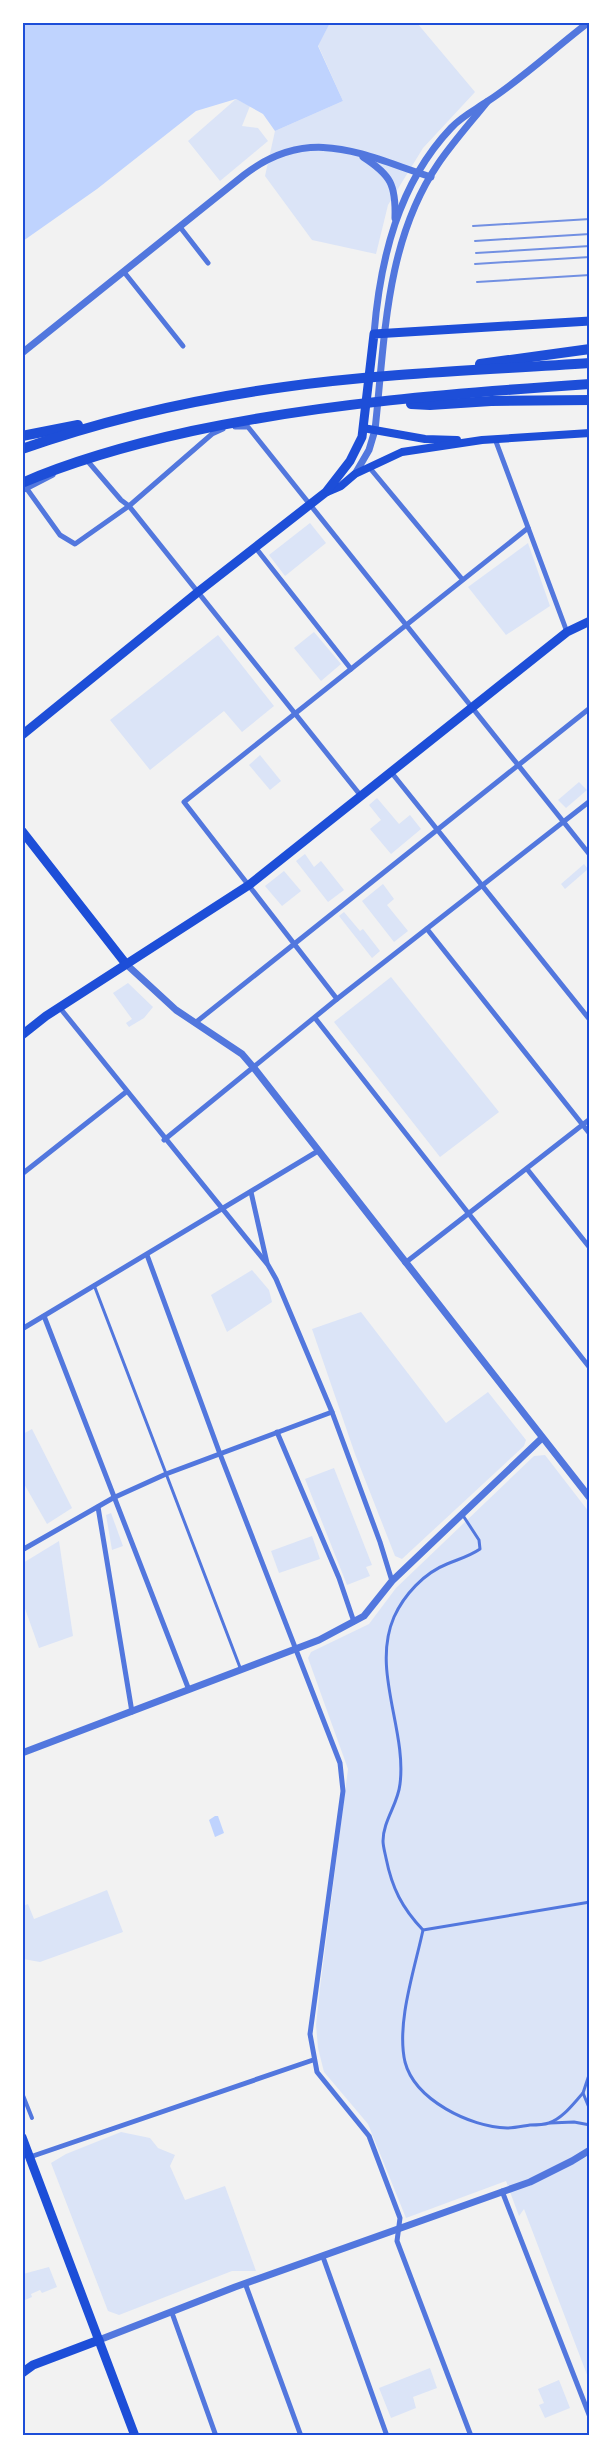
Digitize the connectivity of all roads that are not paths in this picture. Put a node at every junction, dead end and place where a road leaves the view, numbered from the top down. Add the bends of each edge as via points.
1 (589, 22) edge
2 (487, 102) junction
3 (356, 152) junction
4 (418, 173) junction
5 (431, 177) junction
6 (395, 224) junction
7 (180, 227) junction
8 (208, 263) dead end
9 (124, 272) junction
10 (590, 321) edge
11 (385, 333) junction
12 (374, 334) junction
13 (183, 346) dead end
14 (590, 349) edge
15 (22, 353) edge
16 (590, 363) edge
17 (421, 374) junction
18 (590, 384) edge
19 (590, 400) edge
20 (383, 402) junction
21 (114, 421) junction
22 (363, 428) junction
23 (375, 430) junction
24 (590, 433) edge
25 (22, 436) edge
26 (495, 439) junction
27 (482, 440) junction
28 (22, 448) edge
29 (369, 467) junction
30 (355, 474) junction
31 (24, 488) edge
32 (326, 492) junction
33 (310, 505) junction
34 (129, 506) junction
35 (528, 528) junction
36 (255, 548) junction
37 (462, 579) junction
38 (198, 592) junction
39 (590, 621) edge
40 (406, 625) junction
41 (567, 632) junction
42 (351, 669) junction
43 (472, 708) junction
44 (590, 708) edge
45 (295, 714) junction
46 (22, 735) edge
47 (518, 765) junction
48 (391, 772) junction
49 (361, 796) junction
50 (590, 801) edge
51 (564, 823) junction
52 (436, 830) junction
53 (22, 831) edge
54 (590, 855) edge
55 (249, 885) junction
56 (482, 888) junction
57 (427, 929) junction
58 (294, 943) junction
59 (126, 964) junction
60 (337, 999) junction
61 (60, 1008) junction
62 (315, 1018) junction
63 (590, 1020) edge
64 (195, 1023) junction
65 (22, 1035) edge
66 (254, 1068) junction
67 (126, 1092) junction
68 (590, 1119) edge
69 (582, 1125) junction
70 (590, 1134) edge
71 (165, 1140) junction
72 (318, 1151) junction
73 (527, 1168) junction
74 (22, 1174) edge
75 (251, 1192) junction
76 (221, 1210) junction
77 (469, 1214) junction
78 (590, 1248) edge
79 (147, 1255) junction
80 (405, 1263) junction
81 (268, 1265) junction
82 (94, 1285) junction
83 (44, 1316) junction
84 (22, 1329) edge
85 (590, 1368) edge
86 (332, 1412) junction
87 (277, 1432) junction
88 (542, 1438) junction
89 (220, 1454) junction
90 (166, 1474) junction
91 (588, 1492) edge
92 (113, 1498) junction
93 (98, 1507) junction
94 (462, 1514) junction
95 (22, 1550) edge
96 (392, 1581) junction
97 (354, 1622) junction
98 (297, 1649) junction
99 (241, 1670) junction
100 (189, 1690) junction
101 (132, 1712) junction
102 (22, 1744) edge
103 (25, 1752) edge
104 (590, 1902) edge
105 (423, 1930) junction
106 (313, 2060) junction
107 (590, 2072) edge
108 (22, 2093) edge
109 (583, 2093) junction
110 (590, 2109) edge
111 (32, 2118) dead end
112 (548, 2123) junction
113 (590, 2125) edge
114 (22, 2137) edge
115 (590, 2150) edge
116 (30, 2157) junction
117 (502, 2191) junction
118 (400, 2228) junction
119 (323, 2257) junction
120 (245, 2283) junction
121 (172, 2313) junction
122 (99, 2340) junction
123 (22, 2365) edge
124 (33, 2365) junction
125 (22, 2373) edge
126 (590, 2417) edge
127 (135, 2436) edge
128 (216, 2436) edge
129 (301, 2436) edge
130 (387, 2436) edge
131 (471, 2436) edge

1 - 2 street
2 - 4 street via 450,129
2 - 5 street
3 - 4 street
3 - 6 street via 379,167 394,187
3 - 7 street via 320,147 294,149 274,156 244,174
4 - 5 street
4 - 6 street
5 - 11 street via 400,246
6 - 12 street via 381,273
7 - 8 street
7 - 9 street
9 - 13 street
9 - 15 street
10 - 11 main road
11 - 12 main road
11 - 23 street
12 - 22 main road
14 - 17 highway
16 - 17 highway
17 - 21 highway via 261,390
18 - 20 highway
19 - 20 highway via 430,405
20 - 31 highway via 288,413 173,435 100,453
21 - 25 highway
21 - 28 highway
22 - 23 main road
22 - 32 main road via 350,462
23 - 27 main road via 425,439
23 - 30 street
24 - 26 main road
26 - 27 main road
26 - 35 street
27 - 29 main road via 402,452
29 - 30 main road
29 - 37 street
30 - 32 main road
31 - 34 street via 84,458
31 - 34 street via 60,535 75,544
32 - 33 main road
33 - 34 street via 248,427 229,427 212,434
33 - 36 main road
33 - 40 street
34 - 38 street
35 - 37 street
35 - 41 street
36 - 38 main road
36 - 42 street
37 - 40 street
38 - 45 street
38 - 46 main road
39 - 41 main road
40 - 42 street
40 - 43 street
41 - 43 main road
42 - 45 street
43 - 47 street
43 - 48 main road
44 - 47 street
45 - 49 street
45 - 55 street via 184,802
47 - 51 street
47 - 52 street
48 - 49 main road
48 - 52 street
49 - 55 main road
50 - 51 street
51 - 54 street
51 - 56 street
52 - 56 street
52 - 58 street
53 - 59 main road
55 - 58 street
55 - 59 main road
56 - 57 street
56 - 63 street
57 - 60 street
57 - 69 street
58 - 60 street
58 - 64 street
59 - 61 main road
59 - 64 street via 154,992
60 - 62 street
61 - 65 main road
61 - 67 street
62 - 66 street
62 - 77 street
64 - 66 street via 242,1054
66 - 71 street
66 - 72 street
67 - 71 street
67 - 74 street
68 - 69 street
69 - 70 street
69 - 73 street
71 - 76 street
72 - 75 street
72 - 80 street
73 - 77 street
73 - 78 street
75 - 76 street
75 - 81 street
76 - 79 street
76 - 81 street
77 - 80 street
77 - 85 street
79 - 82 street
79 - 89 street
80 - 88 street
81 - 86 street
82 - 83 street
82 - 90 lane
83 - 84 street
83 - 92 street
86 - 87 street
86 - 96 street
87 - 89 street
87 - 97 street
88 - 91 street
88 - 94 street
89 - 90 street
89 - 98 street
90 - 92 street
90 - 99 lane
92 - 93 street
92 - 100 street
93 - 95 street
93 - 101 street
94 - 96 street
94 - 105 lane via 479,1540 480,1549 422,1579 404,1600 388,1640 387,1666 400,1785 383,1841 390,1879 399,1901
96 - 97 street via 364,1616
97 - 98 street
98 - 99 street
98 - 106 street via 343,1778 310,2034
99 - 100 street
100 - 101 street
101 - 103 street
102 - 103 street
104 - 105 lane
105 - 112 lane via 402,2042 410,2076 434,2102 469,2120 508,2128
106 - 116 street
106 - 118 street via 321,2079 369,2136 400,2217
107 - 109 lane
108 - 111 street
109 - 110 lane
109 - 112 lane via 567,2112
112 - 113 lane
114 - 116 main road
115 - 117 street via 530,2182
116 - 122 main road
117 - 118 street
117 - 126 street
118 - 119 street
118 - 131 street via 397,2241
119 - 120 street
119 - 130 street
120 - 121 street
120 - 129 street
121 - 122 street
121 - 128 street
122 - 124 main road
122 - 127 main road
123 - 124 main road
124 - 125 main road

